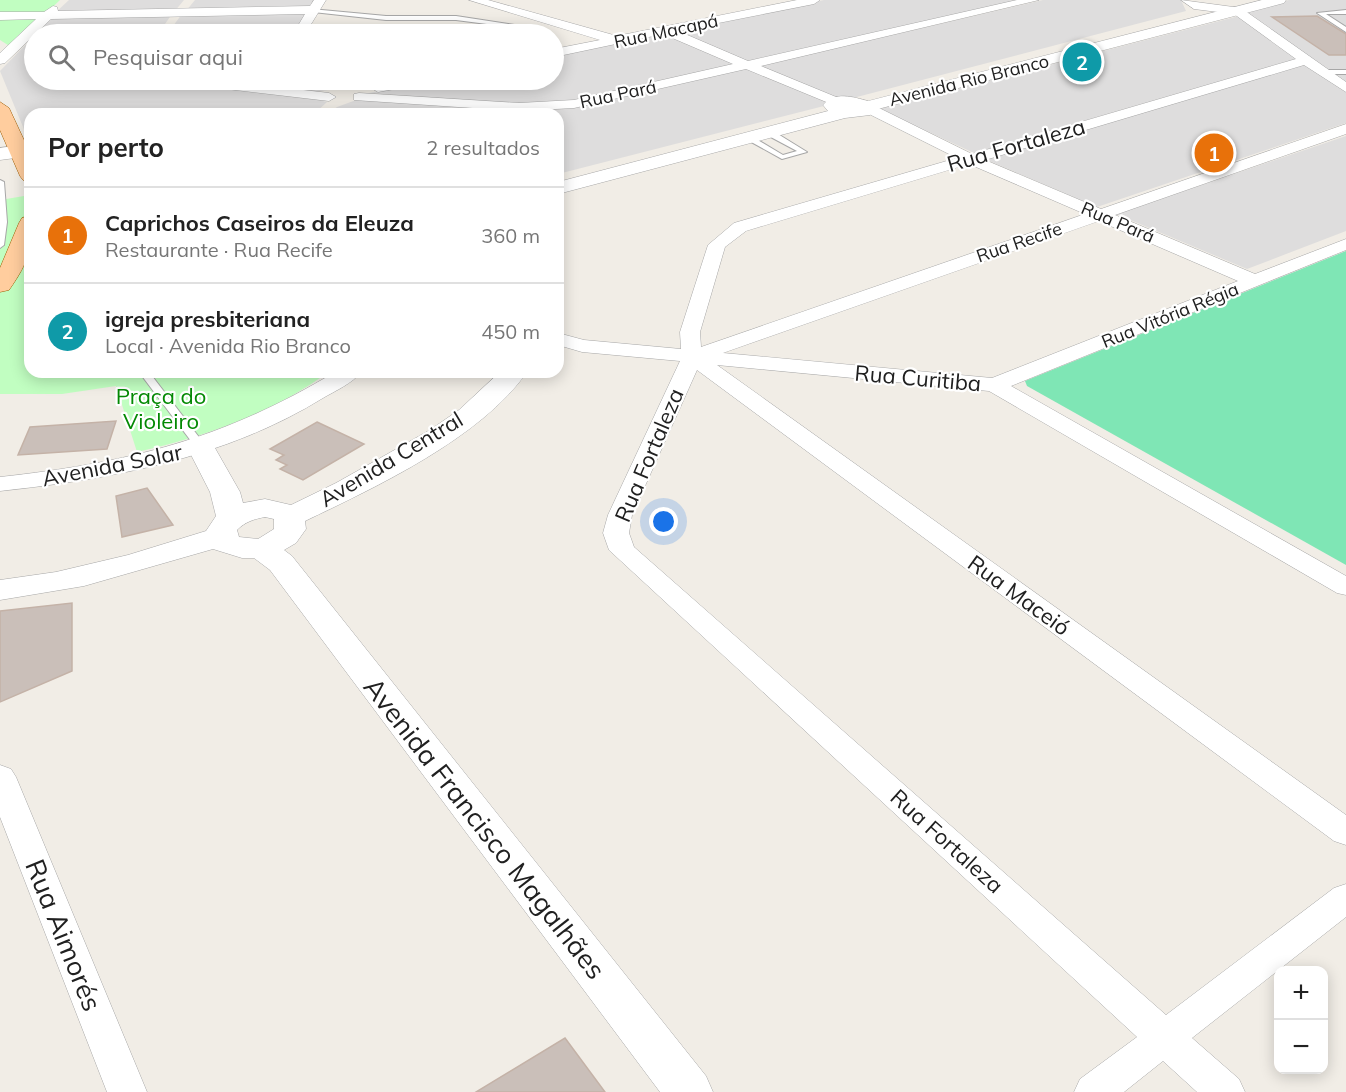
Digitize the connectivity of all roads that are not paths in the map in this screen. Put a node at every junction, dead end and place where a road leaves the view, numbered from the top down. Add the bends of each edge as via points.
1 (64, 0) edge
2 (189, 0) edge
3 (474, 0) edge
4 (737, 0) edge
5 (814, 0) edge
6 (1033, 0) edge
7 (1279, 0) edge
8 (316, 5) edge
9 (1190, 5) edge
10 (1241, 5) edge
11 (178, 12) junction
12 (1346, 12) edge
13 (48, 15) junction
14 (744, 15) junction
15 (0, 16) edge
16 (37, 24) edge
17 (169, 24) edge
18 (305, 24) edge
19 (505, 24) edge
20 (560, 24) edge
21 (564, 25) edge
22 (1346, 30) edge
23 (666, 31) junction
24 (24, 35) edge
25 (618, 40) junction
26 (5, 50) edge
27 (564, 51) edge
28 (0, 60) edge
29 (1306, 60) junction
30 (748, 65) junction
31 (1346, 72) edge
32 (1328, 75) junction
33 (1346, 77) edge
34 (1346, 88) edge
35 (274, 90) edge
36 (376, 90) edge
37 (348, 96) junction
38 (0, 108) edge
39 (858, 110) junction
40 (1346, 129) edge
41 (770, 133) junction
42 (748, 138) junction
43 (16, 152) edge
44 (972, 161) junction
45 (24, 166) edge
46 (564, 178) edge
47 (0, 182) edge
48 (564, 186) edge
49 (1099, 214) junction
50 (2, 225) edge
51 (24, 238) edge
52 (1346, 244) edge
53 (0, 245) edge
54 (1255, 281) junction
55 (0, 285) edge
56 (564, 341) edge
57 (582, 346) junction
58 (564, 348) edge
59 (692, 357) junction
60 (149, 378) edge
61 (340, 378) edge
62 (509, 378) edge
63 (994, 385) junction
64 (201, 447) junction
65 (0, 484) edge
66 (233, 514) junction
67 (277, 542) junction
68 (1346, 587) edge
69 (0, 590) edge
70 (0, 777) edge
71 (1346, 832) edge
72 (1346, 898) edge
73 (1164, 1036) junction
74 (127, 1092) edge
75 (689, 1092) edge
76 (1094, 1092) edge
77 (1226, 1092) edge

1 - 13 street
2 - 11 street
3 - 20 street
4 - 14 street
5 - 14 street, Rua Macapá
6 - 30 street, Rua Pará
7 - 10 street, Avenida Rio Branco
8 - 11 street
8 - 18 street
8 - 19 lane via 386,18 473,19
9 - 10 street, Avenida Rio Branco
9 - 39 street, Avenida Rio Branco
10 - 29 street
10 - 39 street, Avenida Rio Branco
11 - 13 street
11 - 17 street
12 - 22 lane via 1320,13
13 - 15 street
13 - 16 street
14 - 23 street, Rua Macapá
21 - 25 street
23 - 25 street, Rua Macapá
23 - 30 street, Rua Pará
24 - 26 street
25 - 27 street, Rua Macapá
26 - 28 street
29 - 32 street
29 - 44 street, Rua Fortaleza
30 - 37 street, Rua Pará via 548,107
30 - 39 street, Rua Pará
31 - 32 lane
32 - 33 lane
32 - 34 street
35 - 37 street, Rua Pará
36 - 37 street
38 - 43 main road
39 - 41 street, Avenida Rio Branco
39 - 44 street, Rua Pará
39 - 46 street, Avenida Rio Branco
40 - 49 street, Rua Recife
41 - 42 street, Avenida Rio Branco
41 - 42 lane via 803,152 782,158
42 - 48 street, Avenida Rio Branco
43 - 45 main road
44 - 49 street, Rua Pará
44 - 59 street, Rua Fortaleza via 740,227 717,245 690,332
47 - 50 lane
49 - 54 street, Rua Pará
49 - 59 street, Rua Recife
50 - 53 lane
51 - 55 main road
52 - 54 street, Rua Vitória Régia
54 - 63 street, Rua Vitória Régia
56 - 57 street, Rua Curitiba
57 - 58 street, Rua Curitiba
57 - 59 street, Rua Curitiba
59 - 63 street, Rua Curitiba
59 - 71 street, Rua Maceió
59 - 73 street, Rua Fortaleza via 620,515 616,533 622,550
60 - 64 lane
61 - 64 street, Avenida Solar via 305,400
62 - 67 street, Avenida Central via 438,437 342,492
63 - 68 street, Rua Curitiba
64 - 65 street, Avenida Solar via 72,477
64 - 66 street
66 - 67 street via 275,510
66 - 67 street via 225,543 234,547
66 - 69 street via 140,563
67 - 75 street, Avenida Francisco Magalhães
70 - 74 street, Rua Aimorés
72 - 73 street
73 - 76 street
73 - 77 street, Rua Fortaleza

